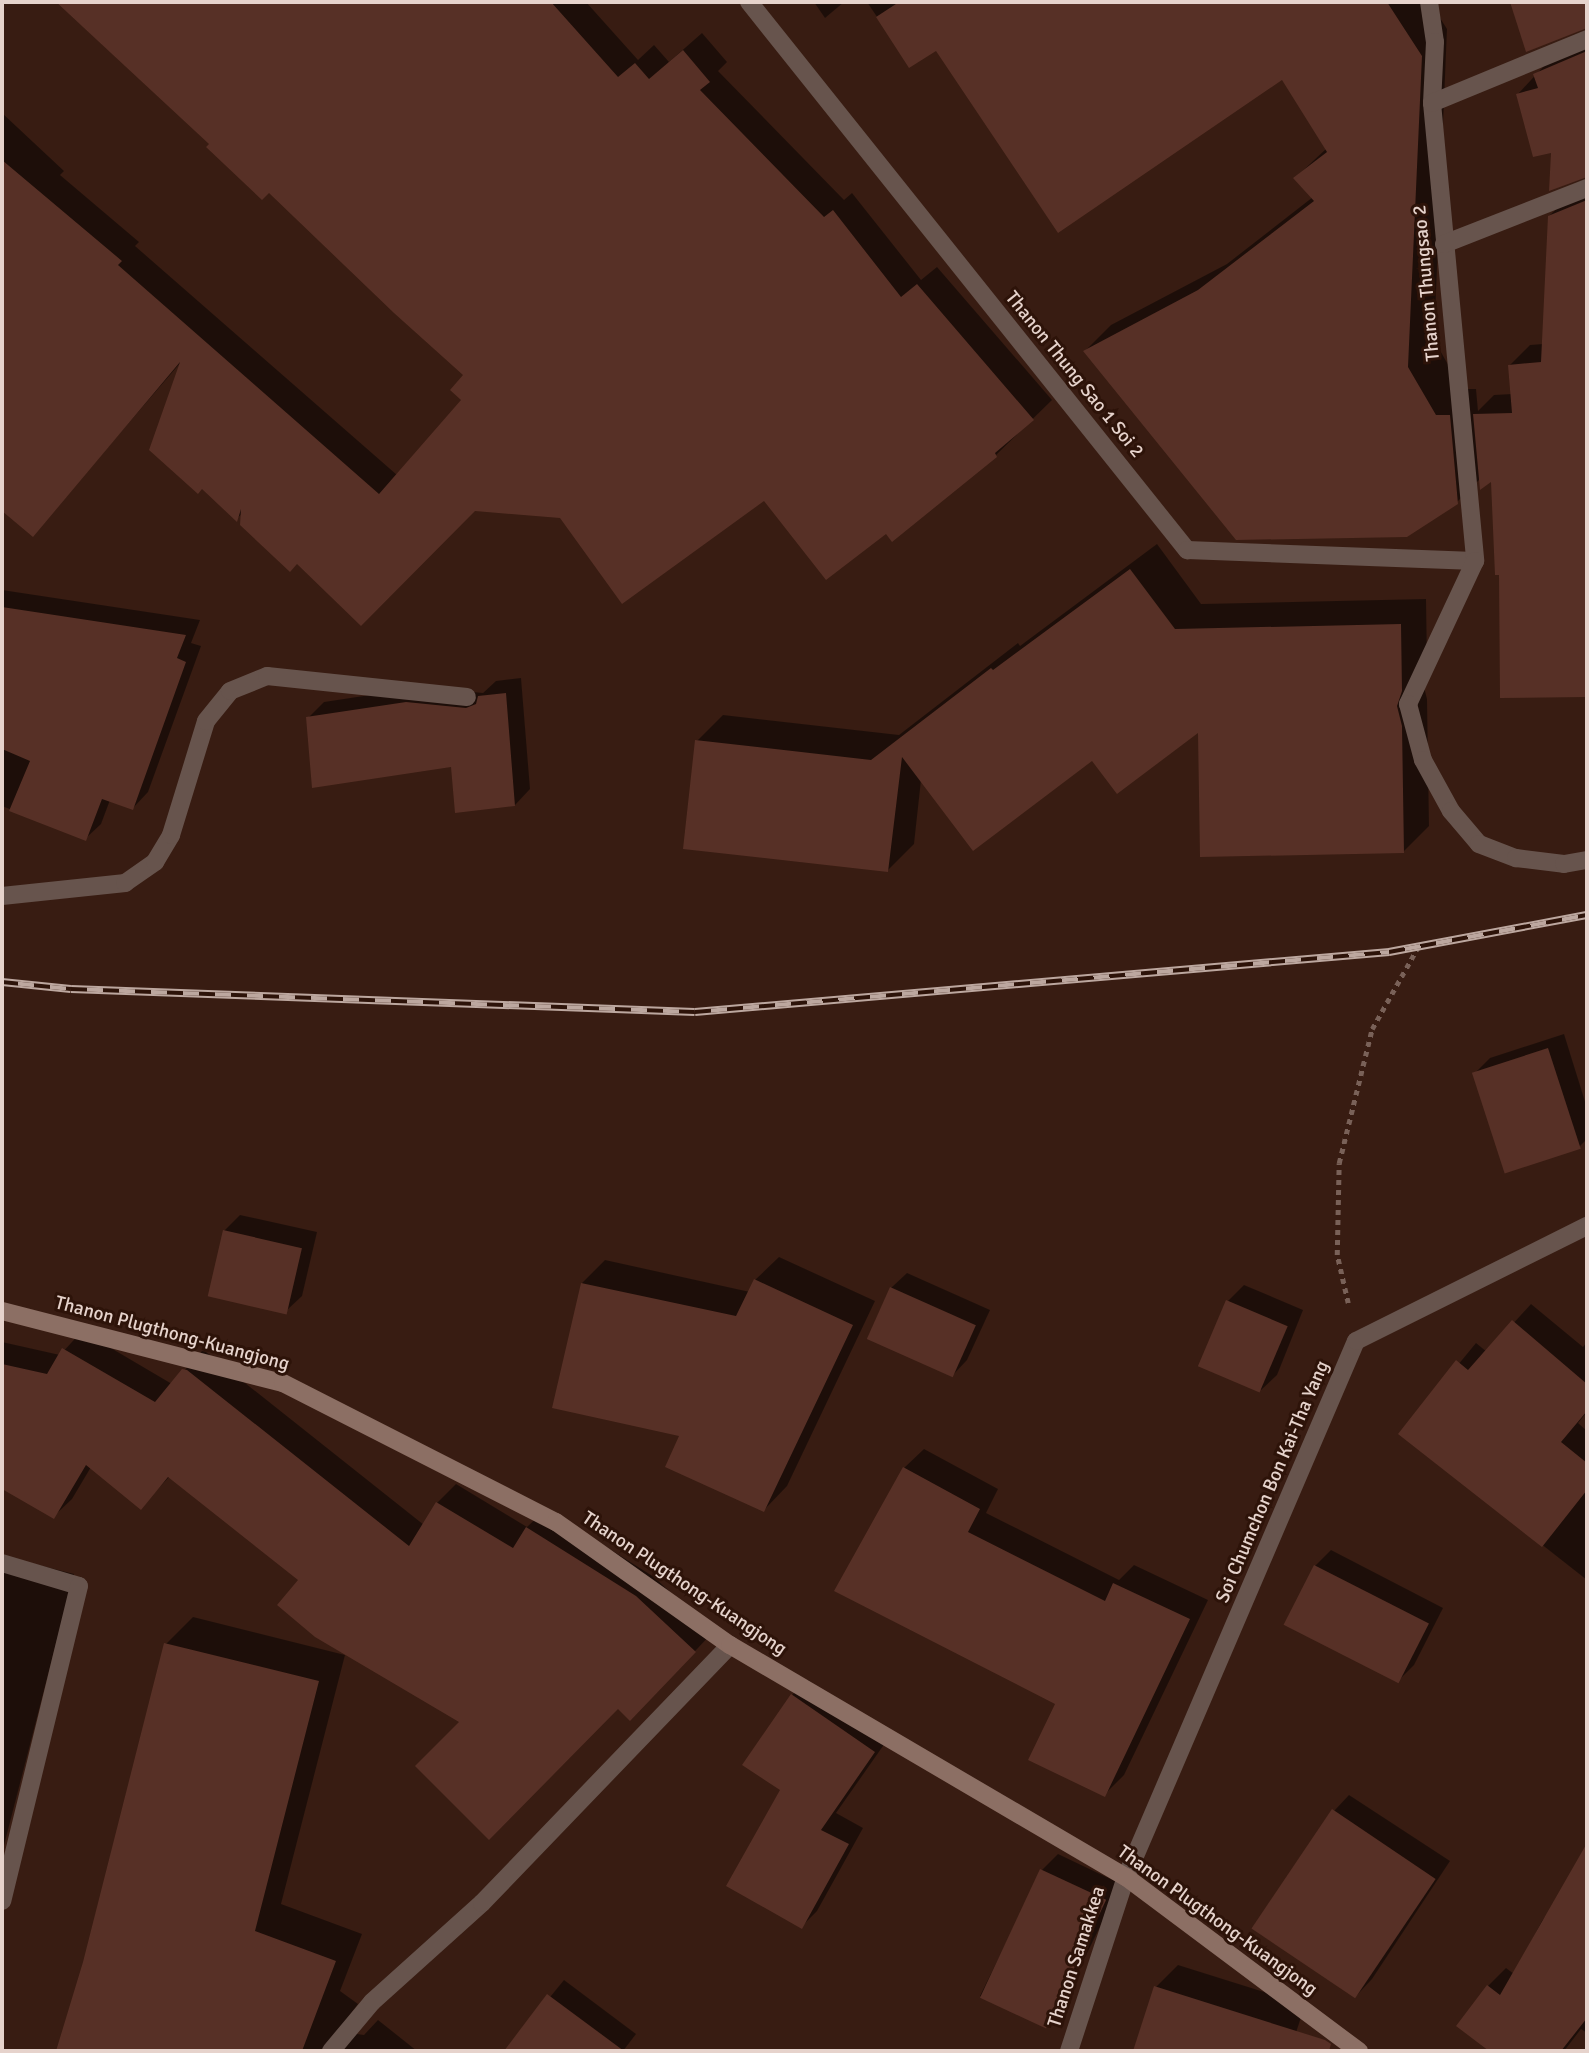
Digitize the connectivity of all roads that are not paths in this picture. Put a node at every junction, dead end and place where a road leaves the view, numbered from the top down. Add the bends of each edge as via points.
1 (749, 2) edge
2 (1429, 2) edge
3 (1587, 39) edge
4 (1432, 103) junction
5 (1587, 188) edge
6 (1444, 244) junction
7 (1475, 561) junction
8 (467, 697) dead end
9 (1587, 860) edge
10 (2, 896) edge
11 (1587, 1226) edge
12 (2, 1311) edge
13 (2, 1563) edge
14 (730, 1645) junction
15 (1126, 1877) junction
16 (2, 1901) edge
17 (331, 2051) edge
18 (1069, 2051) edge
19 (1359, 2051) edge

1 - 7 street, Thanon Thung Sao 1 Soi 2 via 1187,550
2 - 4 street, Thanon Thungsao 2 via 1435,42
3 - 4 street
4 - 6 street, Thanon Thungsao 2
5 - 6 street
6 - 7 street, Thanon Thungsao 2
7 - 9 street via 1408,704 1423,761 1451,811 1479,844 1516,858 1564,864
8 - 10 street via 267,676 230,691 206,721 171,835 155,862 125,883
11 - 15 street, Soi Chumchon Bon Kai-Tha Yang via 1356,1341
12 - 14 street, Thanon Plugthong-Kuangjong via 283,1383 556,1522
13 - 16 street via 79,1586
14 - 15 street, Thanon Plugthong-Kuangjong
14 - 17 street via 482,1903 372,2002
15 - 18 street, Thanon Samakkea
15 - 19 street, Thanon Plugthong-Kuangjong

